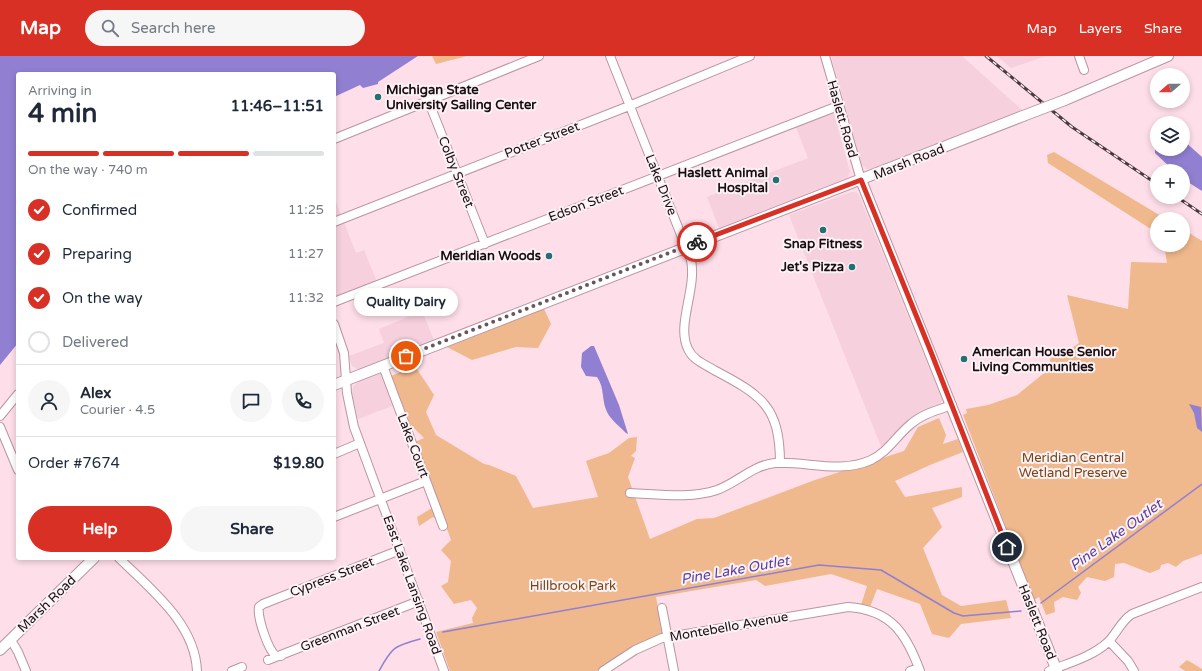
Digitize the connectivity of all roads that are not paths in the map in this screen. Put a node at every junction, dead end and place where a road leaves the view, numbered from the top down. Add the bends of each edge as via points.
1 (539, 56) edge
2 (610, 56) edge
3 (750, 56) edge
4 (825, 56) edge
5 (1079, 56) edge
6 (1168, 56) edge
7 (1084, 70) dead end
8 (428, 100) junction
9 (629, 106) junction
10 (838, 106) junction
11 (336, 138) edge
12 (457, 173) junction
13 (657, 176) junction
14 (861, 180) junction
15 (336, 221) edge
16 (485, 244) junction
17 (686, 246) junction
18 (336, 301) edge
19 (336, 330) edge
20 (383, 366) junction
21 (346, 380) junction
22 (336, 384) edge
23 (16, 396) edge
24 (952, 405) junction
25 (0, 416) edge
26 (0, 427) edge
27 (360, 444) junction
28 (336, 453) edge
29 (780, 464) junction
30 (16, 465) edge
31 (426, 481) junction
32 (630, 493) dead end
33 (381, 498) junction
34 (336, 515) edge
35 (443, 526) dead end
36 (400, 550) junction
37 (92, 560) edge
38 (121, 560) edge
39 (1202, 588) edge
40 (419, 601) junction
41 (662, 608) dead end
42 (668, 637) junction
43 (11, 640) junction
44 (1109, 641) junction
45 (0, 650) edge
46 (281, 656) junction
47 (268, 660) dead end
48 (242, 667) dead end
49 (919, 670) edge
50 (1054, 670) edge
51 (26, 671) edge
52 (197, 671) edge
53 (232, 671) edge
54 (444, 671) edge
55 (604, 671) edge
56 (674, 671) edge
57 (910, 671) edge
58 (1134, 671) edge

1 - 8 street
2 - 9 street, Lake Drive
3 - 9 street, Potter Street
4 - 10 street, Haslett Road
5 - 7 street
6 - 14 main road, Marsh Road, bridge
8 - 11 street
8 - 12 street, Colby Street
9 - 12 street, Potter Street
9 - 13 street, Lake Drive
10 - 13 street, Edson Street
10 - 14 street, Haslett Road
12 - 15 street, Potter Street
12 - 16 street, Colby Street
13 - 16 street, Edson Street
13 - 17 street, Lake Drive
14 - 17 main road, Marsh Road
14 - 24 main road, Haslett Road
16 - 18 street, Edson Street
17 - 20 main road, Marsh Road
17 - 29 street, Lake Drive via 693,278 684,332 687,347 694,358 750,390 766,405 778,430
19 - 21 street, East Lake Lansing Road via 344,353
20 - 21 main road, Marsh Road
20 - 31 street, Lake Court
21 - 22 main road, Marsh Road
21 - 27 street, East Lake Lansing Road via 350,411
23 - 25 street
24 - 29 street via 919,418 886,451 864,463 839,467
24 - 50 main road, Haslett Road
26 - 30 street
27 - 28 street
27 - 33 street, East Lake Lansing Road
29 - 32 street via 760,467 727,486 710,492
31 - 33 street
31 - 35 street, Lake Court
33 - 34 street
33 - 36 street, East Lake Lansing Road
36 - 40 street, East Lake Lansing Road
36 - 46 street, Cypress Street via 259,607 258,616 271,650 276,656
37 - 43 main road, Marsh Road
38 - 52 street via 180,621 196,660
39 - 44 street via 1132,614 1124,620
40 - 46 street, Greenman Street
40 - 54 street, East Lake Lansing Road
41 - 42 street
42 - 49 street, Montebello Avenue via 840,608 863,608 896,626 908,642
42 - 55 street, Montebello Avenue via 635,650
42 - 56 street
43 - 45 main road, Marsh Road
43 - 51 street
44 - 50 street via 1094,652
44 - 58 street
46 - 47 street, Greenman Street
48 - 53 street
49 - 57 street

